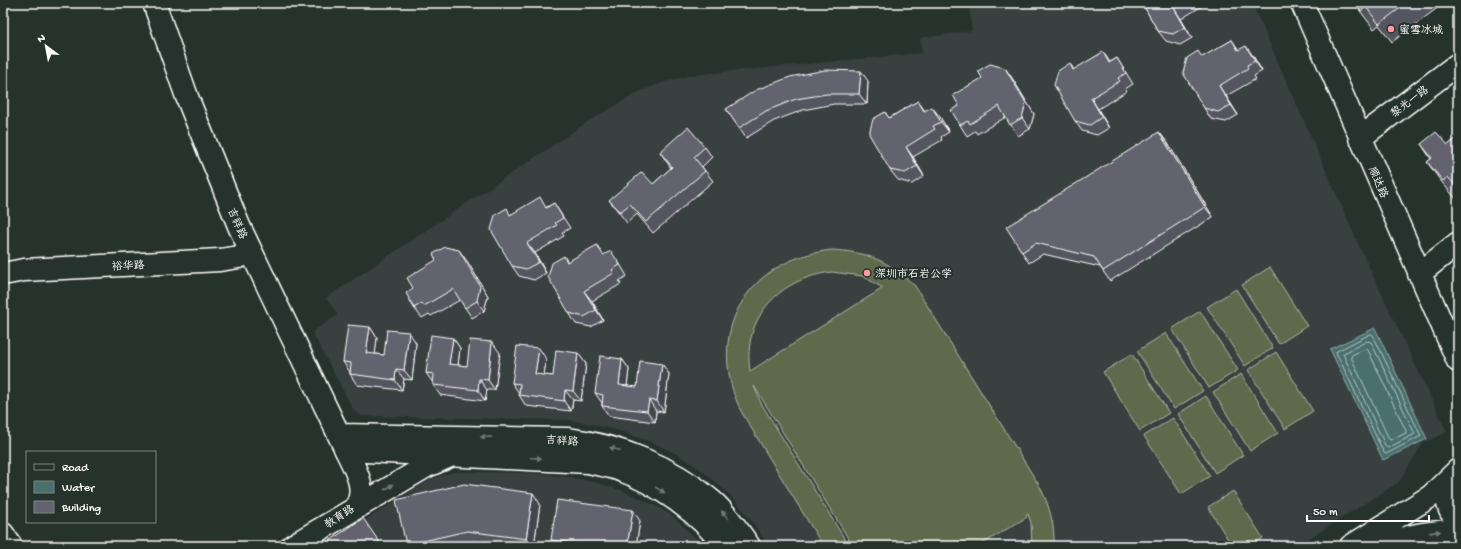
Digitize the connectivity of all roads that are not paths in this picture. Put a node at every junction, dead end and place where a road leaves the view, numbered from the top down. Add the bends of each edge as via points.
1 (154, 3) edge
2 (1302, 3) edge
3 (1458, 64) edge
4 (1360, 138) junction
5 (1458, 244) edge
6 (251, 251) junction
7 (3, 274) edge
8 (1419, 274) junction
9 (1458, 361) edge
10 (342, 442) junction
11 (455, 454) junction
12 (1455, 474) edge
13 (356, 507) junction
14 (1458, 520) edge
15 (1458, 530) edge
16 (3, 534) edge
17 (11, 546) edge
18 (292, 546) edge
19 (724, 546) edge
20 (749, 546) edge
21 (1351, 546) edge
22 (1386, 546) edge

1 - 6 street, 吉祥路 via 212,160
2 - 4 street, 顺达路
3 - 4 street, 黎光一路
4 - 8 street, 顺达路
5 - 8 street
6 - 7 street, 裕华路 via 220,260 24,270
6 - 10 street, 吉祥路
8 - 9 street, 顺达路
10 - 11 street, 吉祥路
10 - 13 street, 教育路 via 360,483 360,501
20 -> 10 street, 吉祥路 via 713,502 688,483 628,453 598,443 567,439
13 -> 11 street via 425,467
11 -> 19 street, 吉祥路 via 580,461 618,469 644,480 671,497 700,519
12 - 14 street via 1448,487 1447,498 1449,509
12 - 21 street via 1431,496
13 - 18 street, 教育路
22 -> 15 street via 1420,535
16 - 17 street

